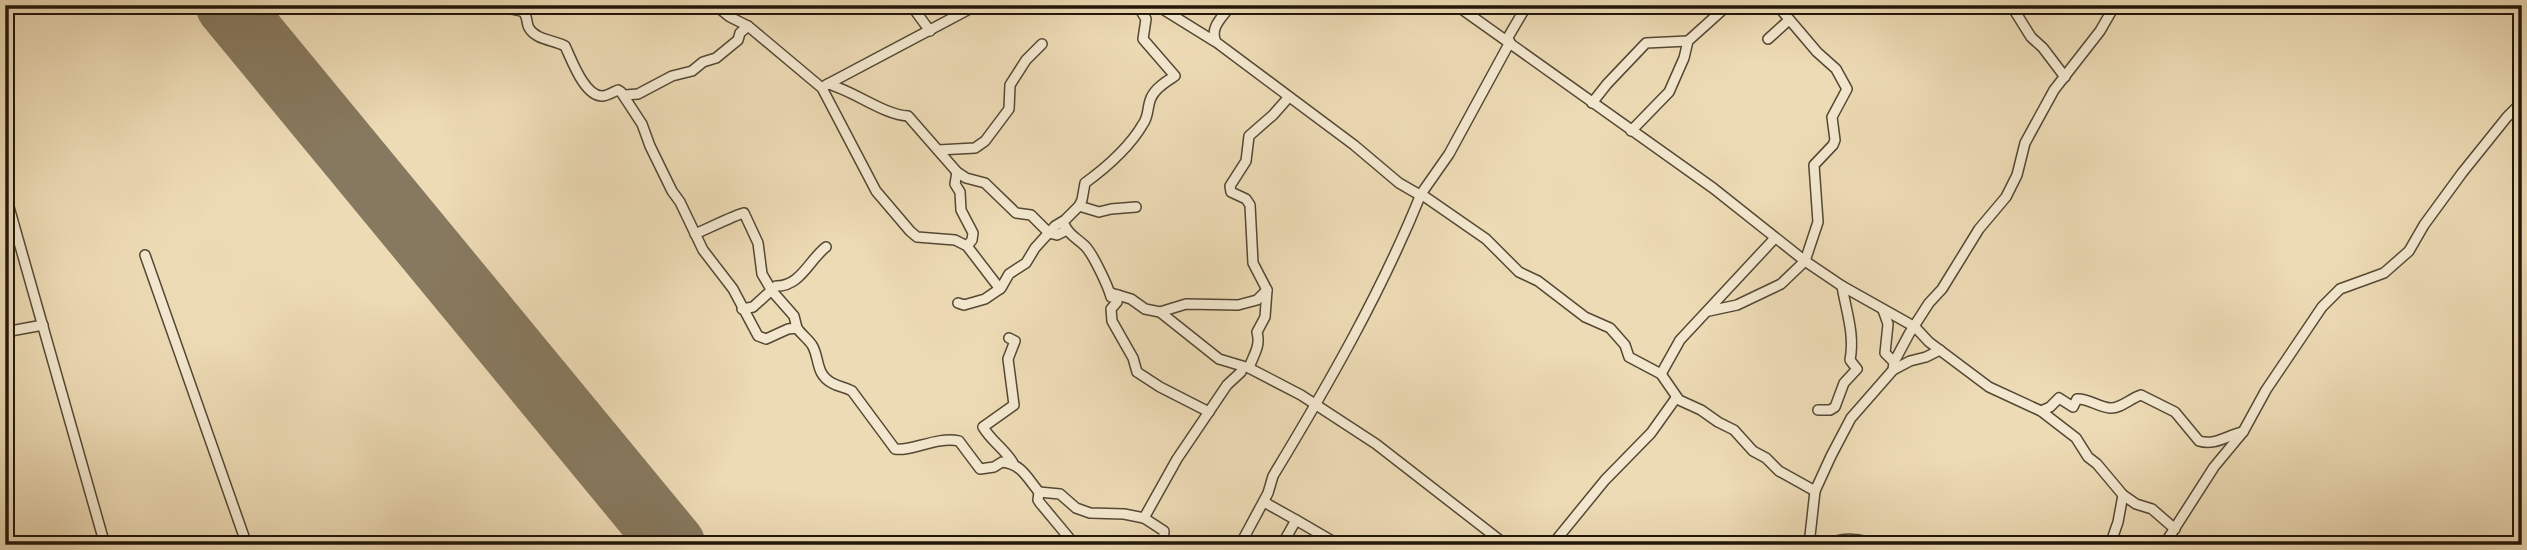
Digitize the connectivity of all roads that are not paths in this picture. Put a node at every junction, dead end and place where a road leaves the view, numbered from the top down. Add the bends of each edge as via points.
1 (489, 5) edge
2 (715, 5) edge
3 (911, 5) edge
4 (977, 5) edge
5 (1133, 5) edge
6 (1156, 5) edge
7 (1231, 5) edge
8 (1455, 5) edge
9 (1527, 5) edge
10 (1728, 5) edge
11 (1777, 5) edge
12 (2011, 5) edge
13 (2115, 5) edge
14 (730, 17) junction
15 (1789, 20) junction
16 (748, 26) junction
17 (930, 31) junction
18 (740, 33) junction
19 (1768, 39) dead end
20 (1508, 40) junction
21 (1688, 41) junction
22 (1216, 42) junction
23 (1042, 44) dead end
24 (2065, 77) junction
25 (825, 86) junction
26 (625, 95) junction
27 (1288, 98) junction
28 (2522, 102) edge
29 (1592, 103) junction
30 (1630, 131) junction
31 (938, 150) junction
32 (957, 172) junction
33 (5, 193) edge
34 (1420, 194) junction
35 (1079, 206) junction
36 (1136, 207) dead end
37 (1066, 225) junction
38 (1049, 233) junction
39 (695, 234) junction
40 (1775, 237) junction
41 (967, 246) junction
42 (827, 247) dead end
43 (145, 255) dead end
44 (1805, 261) junction
45 (1000, 284) junction
46 (1842, 286) junction
47 (1267, 290) junction
48 (772, 291) junction
49 (1115, 294) junction
50 (958, 303) dead end
51 (742, 309) junction
52 (1709, 310) junction
53 (1883, 310) junction
54 (1160, 312) junction
55 (43, 324) junction
56 (1915, 327) junction
57 (797, 328) junction
58 (5, 332) edge
59 (1009, 338) dead end
60 (1940, 350) junction
61 (1894, 366) junction
62 (1246, 367) junction
63 (1661, 374) junction
64 (1676, 398) junction
65 (1315, 405) junction
66 (1818, 410) dead end
67 (2041, 411) junction
68 (1209, 412) junction
69 (2243, 432) junction
70 (1013, 463) junction
71 (1815, 491) junction
72 (1039, 492) junction
73 (2123, 495) junction
74 (1264, 502) junction
75 (1144, 518) junction
76 (1296, 520) junction
77 (2175, 529) junction
78 (106, 545) edge
79 (247, 545) edge
80 (1075, 545) edge
81 (1163, 545) edge
82 (1240, 545) edge
83 (1282, 545) edge
84 (1339, 545) edge
85 (1506, 545) edge
86 (1552, 545) edge
87 (1809, 545) edge
88 (1828, 545) edge
89 (1877, 545) edge
90 (2000, 545) edge
91 (2009, 545) edge
92 (2110, 545) edge
93 (2164, 545) edge

1 - 26 street via 520,10 537,35 565,46 573,67 596,95 618,90
2 - 14 street
3 - 17 street
4 - 17 street
5 - 35 street via 1146,19 1143,39 1175,76 1151,97 1145,122 1125,148 1085,183
6 - 22 street
7 - 22 street via 1213,32
8 - 20 street
9 - 20 street
10 - 21 street
11 - 15 street
12 - 24 street
13 - 24 street
14 - 16 street
14 - 18 street
15 - 19 street
15 - 44 street via 1836,69 1847,89 1832,117 1833,145 1814,164 1818,222
16 - 18 street
16 - 25 street
17 - 25 street
18 - 26 street via 730,47 692,71
20 - 29 street
20 - 34 street via 1449,154
21 - 29 street via 1646,43
21 - 30 street via 1668,92
22 - 27 street
23 - 31 street via 1010,85 1009,109 985,141 975,148
24 - 56 street via 2025,143 2006,197 1979,229
25 - 31 street via 908,116
25 - 41 street via 876,191 910,231 917,237 955,240
26 - 39 street
27 - 34 street
27 - 47 street via 1249,136 1246,161 1230,186 1231,192 1250,205 1254,263
28 - 69 street via 2462,173 2409,251 2384,274 2340,289 2322,307
29 - 30 street
30 - 40 street
31 - 32 street
32 - 38 street via 985,183 1016,213 1031,215
32 - 41 street via 960,207 974,233
33 - 55 street
34 - 63 street via 1486,239 1519,272 1585,317 1610,328 1629,357
34 - 65 street via 1370,309
35 - 36 street via 1099,212
35 - 37 street
37 - 38 street via 1057,235
37 - 49 street via 1091,253 1105,286
38 - 45 street via 1026,263
39 - 48 street via 744,213 758,243 762,274
39 - 51 street
40 - 44 street
40 - 52 street
41 - 45 street
42 - 48 street via 792,283
43 - 79 street
44 - 46 street
44 - 52 street via 1781,284 1737,304
45 - 50 street via 985,299
46 - 53 street
46 - 66 street via 1853,345 1850,360 1857,369 1844,383 1835,407
47 - 54 street via 1257,300 1238,305 1186,304
47 - 62 street via 1259,342
48 - 51 street via 753,307
48 - 57 street via 794,316
49 - 54 street
49 - 68 street via 1112,321 1137,372
51 - 57 street via 762,339
52 - 63 street via 1680,340
53 - 56 street
53 - 61 street via 1888,324 1885,352
54 - 62 street via 1207,351
55 - 58 street
55 - 78 street
56 - 60 street
56 - 61 street
57 - 70 street via 813,346 820,371 831,383 852,391 895,449 952,439 961,443 980,469
59 - 70 street via 1015,341 1008,359 1014,405 983,427
60 - 61 street
60 - 67 street via 1989,387
61 - 71 street via 1851,418
62 - 65 street
62 - 68 street via 1227,384
63 - 64 street
64 - 71 street via 1734,430 1779,471
64 - 86 street
65 - 74 street via 1273,476
65 - 85 street via 1376,444
67 - 69 street via 2059,398 2073,407 2083,398 2112,409 2141,395 2175,412 2199,441 2213,443
67 - 73 street via 2076,438
68 - 75 street
69 - 77 street via 2214,467
70 - 72 street
71 - 87 street
72 - 75 street via 1060,494 1090,513
72 - 80 street via 1040,503
73 - 77 street via 2152,509
73 - 92 street
74 - 76 street
74 - 82 street
75 - 81 street via 1164,531
76 - 83 street
76 - 84 street
77 - 93 street
88 - 89 street via 1840,539
90 - 91 street

